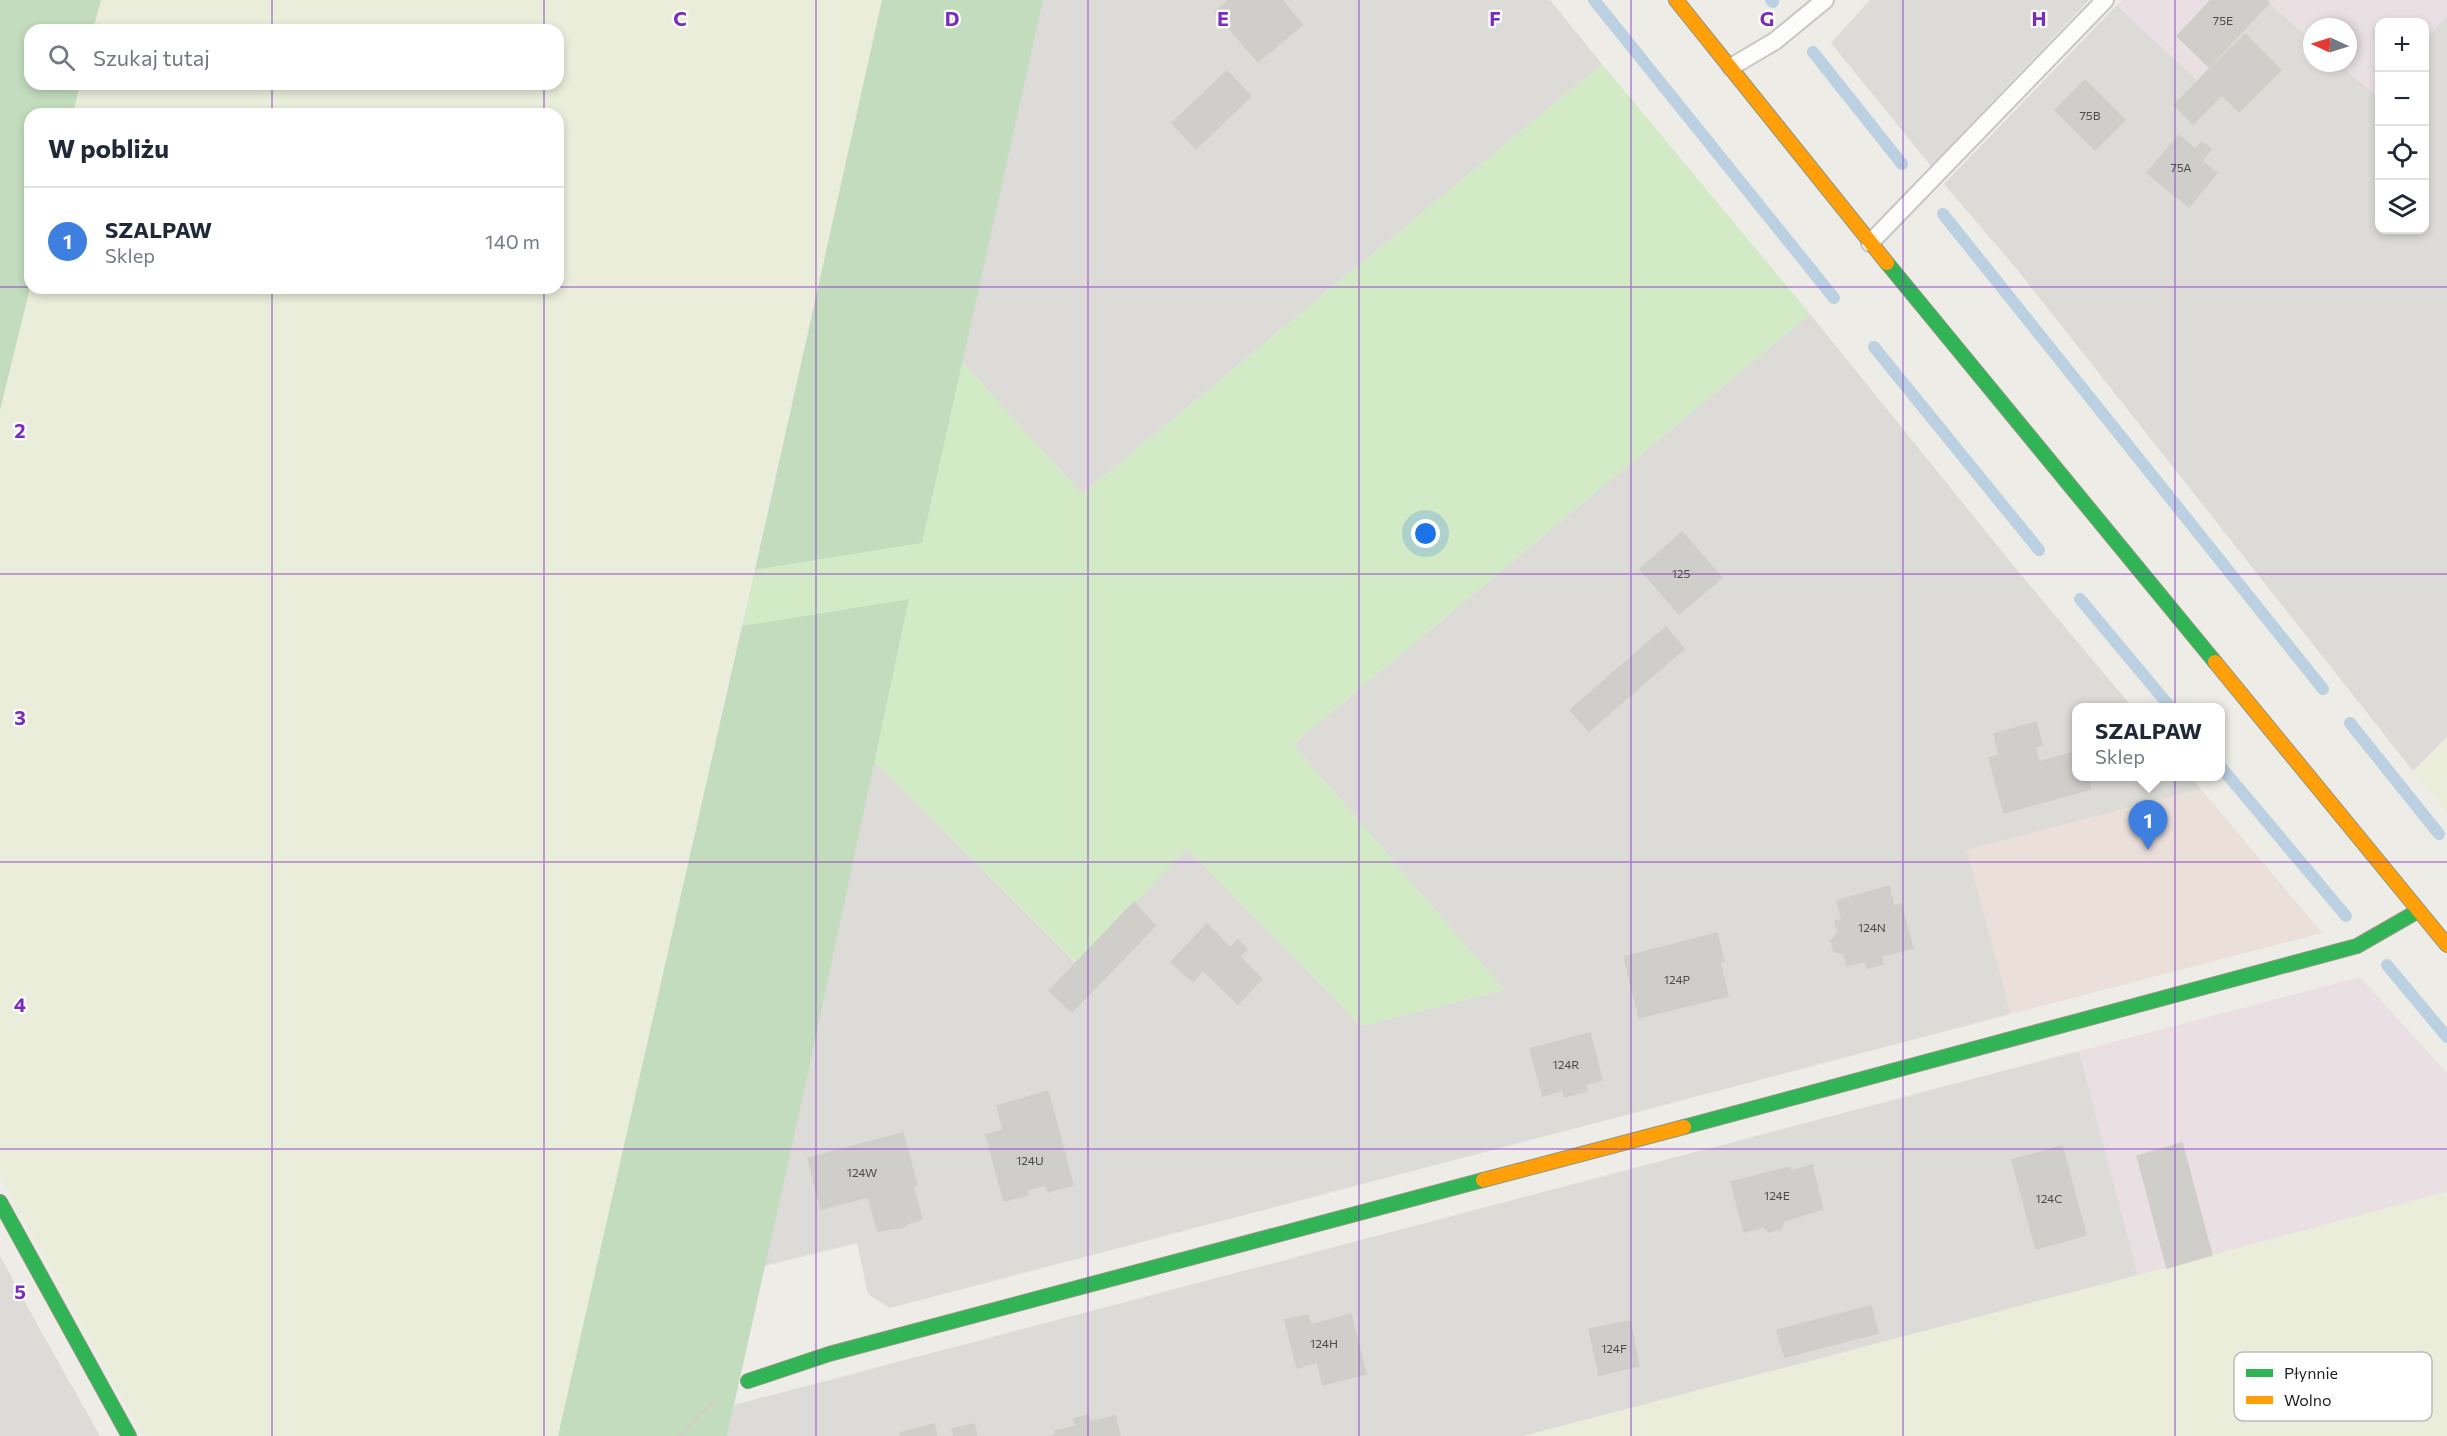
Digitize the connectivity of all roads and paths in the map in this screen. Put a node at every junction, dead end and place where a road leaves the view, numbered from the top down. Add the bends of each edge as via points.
1 (1676, 0) edge
2 (1825, 0) edge
3 (2104, 0) edge
4 (1731, 67) junction
5 (1870, 243) junction
6 (2418, 911) junction
7 (2447, 945) edge
8 (0, 1202) edge
9 (748, 1381) joint
10 (129, 1436) edge
11 (680, 1436) edge

1 - 4 street
2 - 4 lane via 1774,42
3 - 5 lane
4 - 5 street
5 - 6 street
6 - 7 street
6 - 9 street via 2357,946 840,1351
8 - 10 street
9 - 11 path via 704,1410

